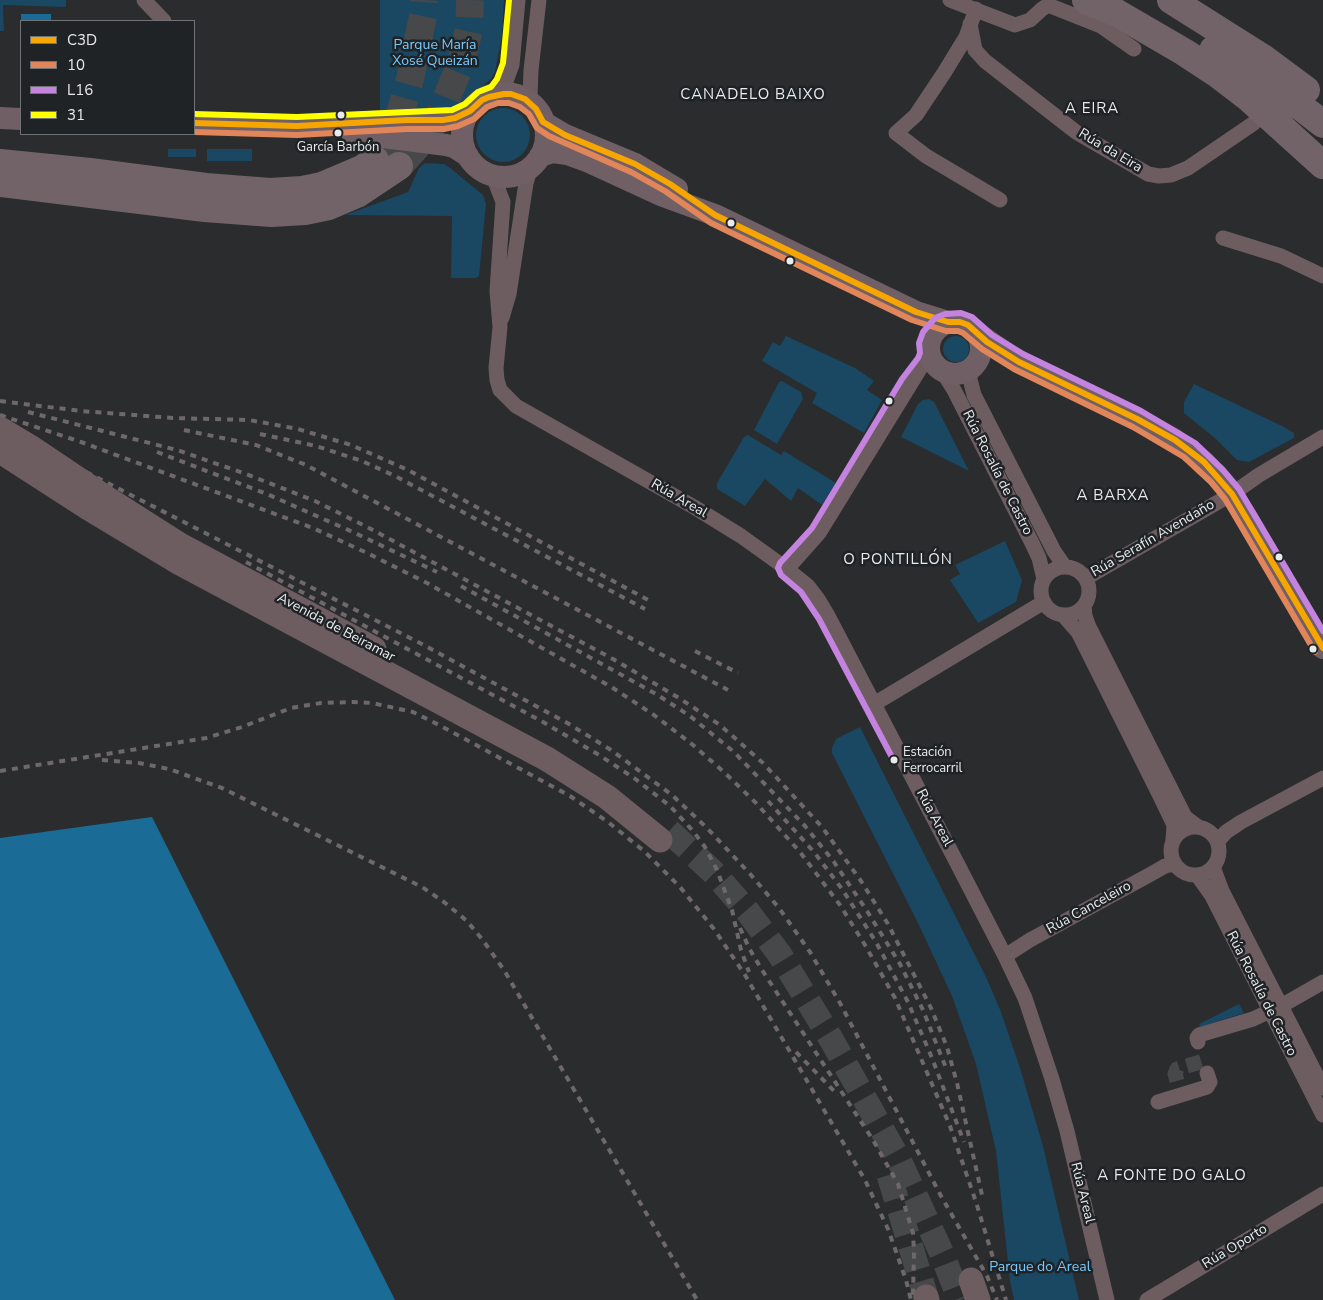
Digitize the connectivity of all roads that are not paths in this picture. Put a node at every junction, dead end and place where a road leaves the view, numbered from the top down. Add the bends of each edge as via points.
1 (144, 0) edge
2 (518, 0) edge
3 (539, 0) edge
4 (950, 0) edge
5 (1086, 0) edge
6 (1128, 0) edge
7 (1171, 0) edge
8 (976, 9) junction
9 (163, 20) edge
10 (970, 24) junction
11 (1134, 49) dead end
12 (1213, 50) junction
13 (1184, 52) junction
14 (496, 94) junction
15 (1323, 103) edge
16 (470, 111) junction
17 (537, 113) junction
18 (0, 118) edge
19 (20, 119) edge
20 (195, 123) edge
21 (1254, 124) dead end
22 (1323, 124) edge
23 (297, 126) junction
24 (1323, 138) edge
25 (1323, 148) edge
26 (468, 156) junction
27 (536, 162) junction
28 (0, 163) edge
29 (387, 163) tunnel mouth
30 (1323, 165) edge
31 (493, 176) junction
32 (0, 184) edge
33 (1000, 200) dead end
34 (304, 201) junction
35 (715, 215) junction
36 (1223, 238) dead end
37 (1323, 276) edge
38 (500, 327) junction
39 (977, 333) junction
40 (938, 346) junction
41 (1019, 362) junction
42 (974, 366) junction
43 (0, 429) edge
44 (1323, 437) edge
45 (0, 451) edge
46 (1232, 494) junction
47 (1065, 567) junction
48 (788, 569) junction
49 (1086, 578) junction
50 (1044, 579) junction
51 (1044, 602) junction
52 (1084, 606) junction
53 (1063, 615) junction
54 (1323, 648) edge
55 (370, 656) junction
56 (874, 704) junction
57 (1323, 778) edge
58 (1197, 826) junction
59 (664, 836) tunnel mouth
60 (1172, 840) junction
61 (1218, 841) junction
62 (1175, 864) junction
63 (1213, 867) junction
64 (1197, 875) junction
65 (1005, 956) junction
66 (1323, 982) edge
67 (1276, 1008) junction
68 (1198, 1042) dead end
69 (1207, 1073) dead end
70 (1323, 1088) edge
71 (1158, 1102) dead end
72 (1323, 1114) edge
73 (1323, 1194) edge
74 (1107, 1300) edge
75 (1147, 1300) edge

1 - 9 street
2 - 14 street via 512,65 505,84
3 - 17 street via 530,97
4 - 8 street
5 - 13 highway via 1117,13
6 - 12 highway
7 - 15 highway via 1262,58
8 - 10 street
8 - 11 street via 1015,25 1030,20 1048,5 1101,26
10 - 21 street, Rúa da Eira via 975,50 985,61 1076,132 1148,174 1171,175 1188,168
10 - 33 street via 966,37 916,115 896,133 926,156
12 - 22 highway
12 - 24 highway
13 - 25 highway via 1214,64 1245,83
13 - 30 highway via 1250,99
14 - 16 main road via 482,100
14 - 17 main road via 511,94 525,100
16 - 23 main road via 443,120
16 - 26 main road via 462,133
17 - 27 main road via 546,134 545,145
17 - 35 main road via 565,135 635,164
18 - 19 main road
20 - 23 main road
23 - 26 main road via 446,145
26 - 31 main road via 478,168
27 - 31 main road via 523,173
27 - 35 main road via 553,152 567,154
27 - 38 street, Rúa Areal via 526,183 509,294
28 - 34 highway via 270,192
29 - 34 highway via 357,194 329,206
31 - 38 street, Rúa Areal via 503,202 497,291
32 - 34 highway via 271,213
35 - 40 main road via 916,312
36 - 37 street via 1281,256
38 - 48 street, Rúa Areal via 496,380 508,400 694,507
39 - 40 main road via 968,324 960,322
39 - 41 main road
39 - 42 main road via 981,348
40 - 42 main road via 950,374 958,374
40 - 48 street via 819,532
40 - 50 street, Rúa Rosalía de Castro via 948,379 1032,543
41 - 42 main road via 994,358
41 - 46 main road via 1175,440 1204,462
42 - 47 street, Rúa Rosalía de Castro via 970,380 974,395 1054,552
43 - 55 main road, Avenida de Beiramar, bridge via 180,545
44 - 46 street, Rúa Serafín Avendaño
45 - 55 main road, Avenida de Beiramar via 180,563
46 - 49 street, Rúa Serafín Avendaño
46 - 54 main road
47 - 49 street
47 - 50 street via 1056,569
48 - 56 street, Rúa Areal via 818,599
49 - 52 street via 1089,591
50 - 51 street
51 - 53 street
51 - 56 street
52 - 53 street
52 - 58 street via 1090,627 1185,817
53 - 60 street via 1078,632 1160,796 1174,825
55 - 59 main road, Avenida de Beiramar via 542,740 613,784
56 - 65 street, Rúa Areal
57 - 61 street via 1241,822
58 - 60 street via 1178,832
58 - 61 street via 1206,828
60 - 62 street via 1171,857
61 - 63 street via 1219,855
62 - 64 street via 1184,873
62 - 65 street, Rúa Canceleiro via 1164,866
63 - 64 street
63 - 67 street, Rúa Rosalía de Castro
64 - 67 street, Rúa Rosalía de Castro
65 - 74 street, Rúa Areal via 1025,998 1052,1079
66 - 67 street
67 - 68 street via 1253,1019 1199,1035 1196,1038
67 - 70 street, Rúa Rosalía de Castro
67 - 72 street, Rúa Rosalía de Castro
69 - 71 street via 1210,1085 1179,1088
73 - 75 street, Rúa Oporto

